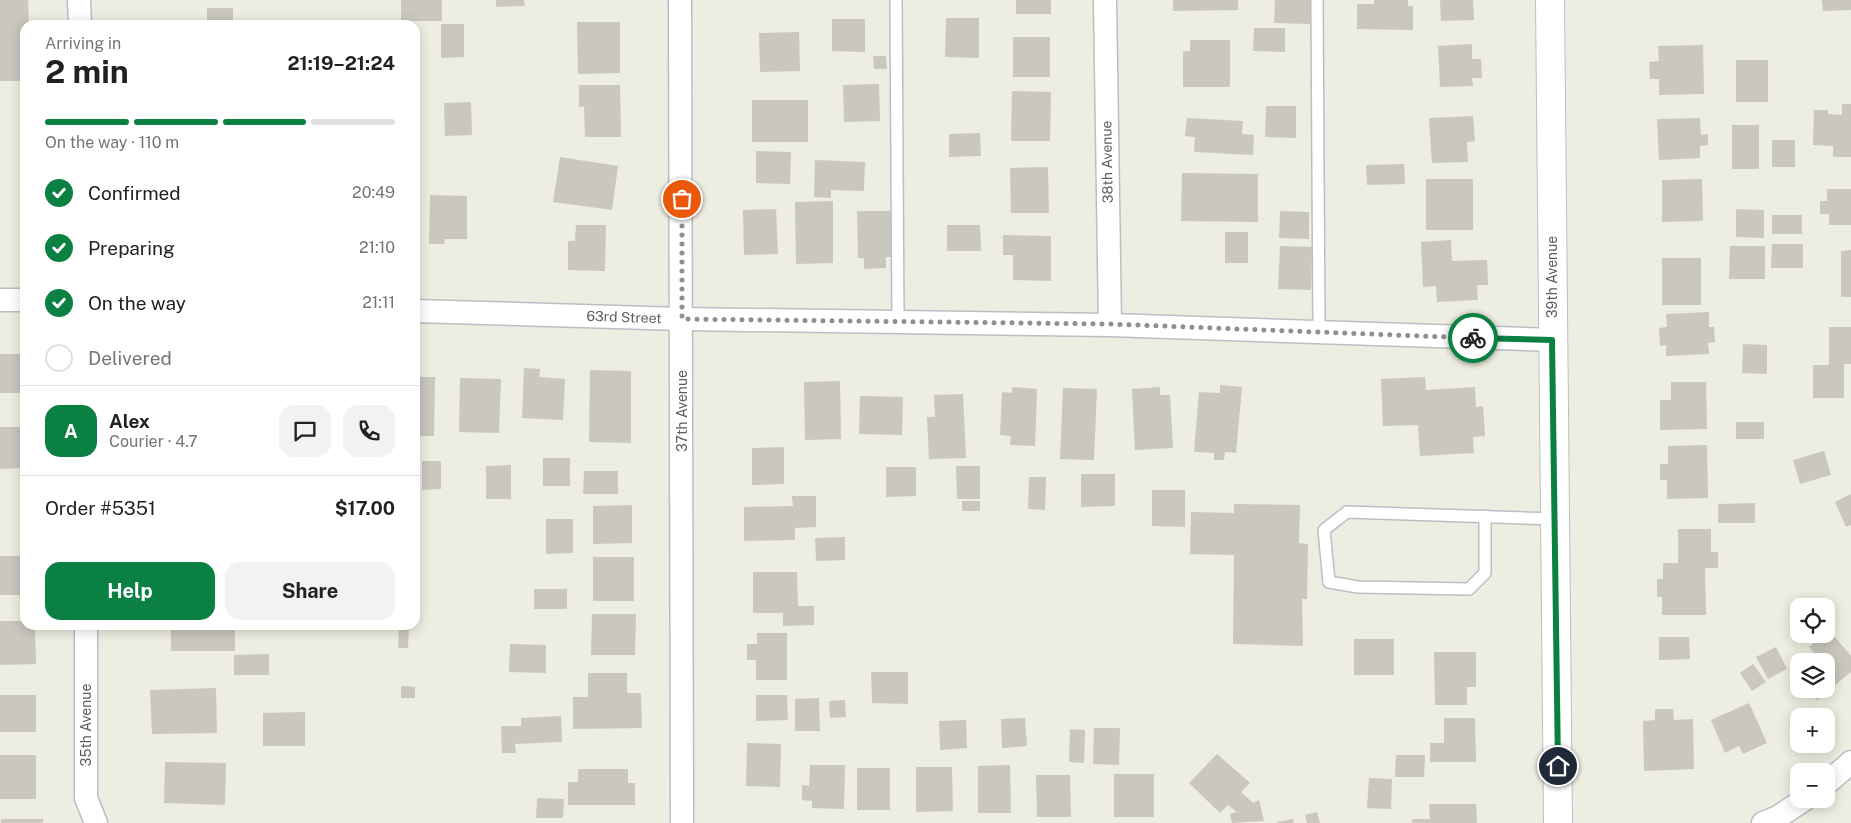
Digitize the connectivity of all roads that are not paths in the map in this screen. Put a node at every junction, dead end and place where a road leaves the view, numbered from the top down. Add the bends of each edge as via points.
1 (80, 0) edge
2 (680, 0) edge
3 (896, 0) edge
4 (1105, 0) edge
5 (1317, 0) edge
6 (1550, 0) edge
7 (80, 20) edge
8 (0, 300) edge
9 (20, 300) edge
10 (420, 311) edge
11 (682, 319) junction
12 (898, 322) junction
13 (1110, 324) junction
14 (1319, 332) junction
15 (1552, 340) junction
16 (1485, 516) junction
17 (1554, 519) junction
18 (86, 630) edge
19 (1851, 762) edge
20 (1835, 776) edge
21 (1792, 808) edge
22 (96, 823) edge
23 (682, 823) edge
24 (1558, 823) edge
25 (1763, 823) edge

1 - 7 street
2 - 11 street, 37th Avenue
3 - 12 lane
4 - 13 street, 38th Avenue
5 - 14 lane
6 - 15 main road, 39th Avenue
8 - 9 street
10 - 11 street, 63rd Street
11 - 12 street, 63rd Street
11 - 23 street, 37th Avenue
12 - 13 street, 63rd Street
13 - 14 street, 63rd Street
14 - 15 street, 63rd Street
15 - 17 main road, 39th Avenue
16 - 16 lane via 1347,512 1324,530 1330,582 1358,587 1470,589 1485,573
16 - 17 lane
17 - 24 main road, 39th Avenue
18 - 22 street, 35th Avenue via 86,798
19 - 20 street
21 - 25 street

